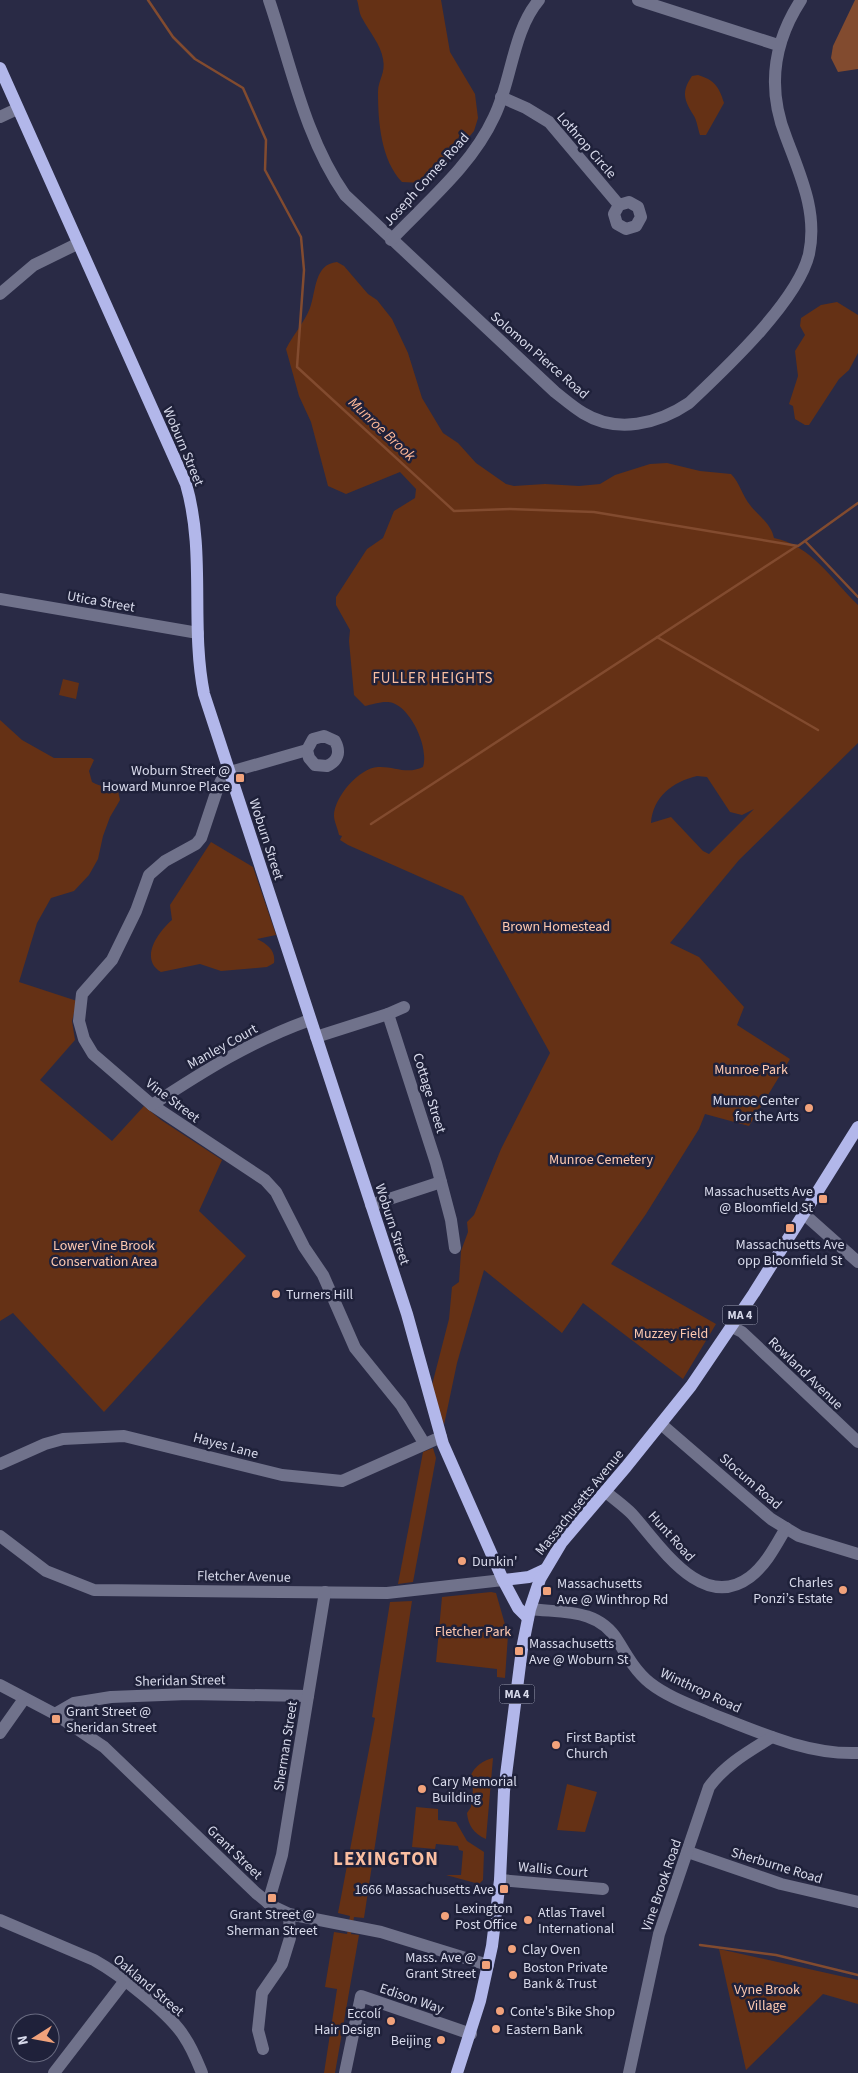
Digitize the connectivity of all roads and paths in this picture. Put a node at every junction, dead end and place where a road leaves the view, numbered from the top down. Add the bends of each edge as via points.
1 (269, 0) edge
2 (540, 0) edge
3 (638, 0) edge
4 (800, 0) edge
5 (778, 45) junction
6 (0, 68) edge
7 (501, 98) junction
8 (17, 109) junction
9 (0, 117) edge
10 (619, 205) dead end
11 (391, 240) junction
12 (77, 244) junction
13 (0, 294) edge
14 (0, 599) edge
15 (198, 633) junction
16 (307, 750) dead end
17 (230, 772) junction
18 (404, 1007) dead end
19 (388, 1014) junction
20 (310, 1020) junction
21 (316, 1037) junction
22 (152, 1105) junction
23 (858, 1127) edge
24 (441, 1182) junction
25 (371, 1205) junction
26 (804, 1214) junction
27 (455, 1248) dead end
28 (858, 1262) edge
29 (732, 1327) junction
30 (662, 1424) junction
31 (441, 1437) junction
32 (858, 1442) edge
33 (424, 1443) junction
34 (0, 1464) edge
35 (606, 1492) junction
36 (786, 1528) junction
37 (0, 1536) edge
38 (858, 1554) edge
39 (544, 1570) junction
40 (503, 1580) junction
41 (325, 1592) junction
42 (529, 1613) junction
43 (0, 1685) edge
44 (308, 1696) junction
45 (24, 1699) junction
46 (55, 1714) junction
47 (0, 1733) edge
48 (772, 1737) junction
49 (858, 1752) edge
50 (688, 1852) junction
51 (500, 1880) junction
52 (603, 1889) dead end
53 (858, 1902) edge
54 (268, 1903) junction
55 (288, 1914) junction
56 (0, 1920) edge
57 (488, 1965) junction
58 (124, 1982) junction
59 (470, 2034) junction
60 (263, 2049) dead end
61 (54, 2073) edge
62 (202, 2073) edge
63 (345, 2073) edge
64 (457, 2073) edge
65 (629, 2073) edge

1 - 11 street, Solomon Pierce Road via 311,128 330,173 345,195
2 - 7 street, Joseph Comee Road via 522,33
3 - 5 street
4 - 5 street, Solomon Pierce Road
5 - 11 street, Solomon Pierce Road via 773,79 775,97 785,136 808,197 809,255 784,304 710,383 673,414 651,422 627,424 604,422 583,413 555,392
6 - 8 main road, Woburn Street
7 - 10 street, Lothrop Circle via 549,122
7 - 11 street, Joseph Comee Road via 480,143
8 - 9 street
8 - 12 main road, Woburn Street
12 - 13 street via 34,265
12 - 15 main road, Woburn Street via 186,484 197,541
14 - 15 street, Utica Street
15 - 17 main road, Woburn Street via 204,694
16 - 17 street
17 - 20 main road, Woburn Street
17 - 22 street, Vine Street via 217,790 201,838 149,875 112,960 82,994 79,1004 79,1021 93,1054
18 - 19 street
19 - 21 street
19 - 24 street, Cottage Street
20 - 21 main road, Woburn Street
20 - 22 street, Manley Court via 238,1052
21 - 25 main road, Woburn Street
22 - 33 street, Vine Street via 265,1180 276,1192 325,1280 356,1348 406,1412
23 - 26 main road, Massachusetts Avenue / MA 4
24 - 25 street
24 - 27 street, Cottage Street
25 - 31 main road, Woburn Street via 412,1331
26 - 28 street
26 - 29 main road, Massachusetts Avenue / MA 4
29 - 30 main road, Massachusetts Avenue / MA 4
29 - 32 street, Rowland Avenue via 742,1332
30 - 35 main road, Massachusetts Avenue / MA 4
30 - 36 street, Slocum Road via 771,1519
31 - 33 street, Hayes Lane
31 - 40 main road, Woburn Street
33 - 34 street, Hayes Lane via 342,1481 282,1475 124,1436 63,1439
35 - 36 street, Hunt Road via 630,1512 677,1565 701,1584 730,1586 751,1577
35 - 39 main road, Massachusetts Avenue / MA 4 via 573,1529
36 - 38 street, Slocum Road via 800,1536
37 - 41 street, Fletcher Avenue via 46,1571 94,1590
39 - 40 main road via 529,1577
39 - 42 main road, Massachusetts Avenue / MA 4
40 - 41 street, Fletcher Avenue via 405,1592
40 - 42 main road, Woburn Street via 518,1608
41 - 44 street, Sherman Street
42 - 48 street, Winthrop Road via 589,1616 604,1622 637,1670 665,1693
42 - 51 main road, Massachusetts Avenue / MA 4 via 504,1790
43 - 45 street, Grant Street
44 - 46 street, Sheridan Street via 185,1694 111,1697 74,1703
44 - 54 street, Sherman Street via 282,1855
45 - 46 street, Grant Street
45 - 47 street
46 - 54 street, Grant Street via 104,1747
48 - 49 street, Winthrop Road via 838,1753
48 - 50 street, Vine Brook Road via 736,1758 709,1787
50 - 53 street, Sherburne Road via 781,1884
50 - 65 street, Vine Brook Road via 655,1949
51 - 52 street, Wallis Court
51 - 57 main road, Massachusetts Avenue / MA 4
54 - 55 street, Grant Street
55 - 57 street, Grant Street via 381,1932
55 - 60 street via 290,1938 282,1964 262,1993 258,2030
56 - 58 street, Oakland Street via 94,1960
57 - 59 main road, Massachusetts Avenue / MA 4
58 - 61 street
58 - 62 street, Oakland Street via 173,2022 185,2037
59 - 63 street, Edison Way via 361,1996
59 - 64 main road, Massachusetts Avenue / MA 4

